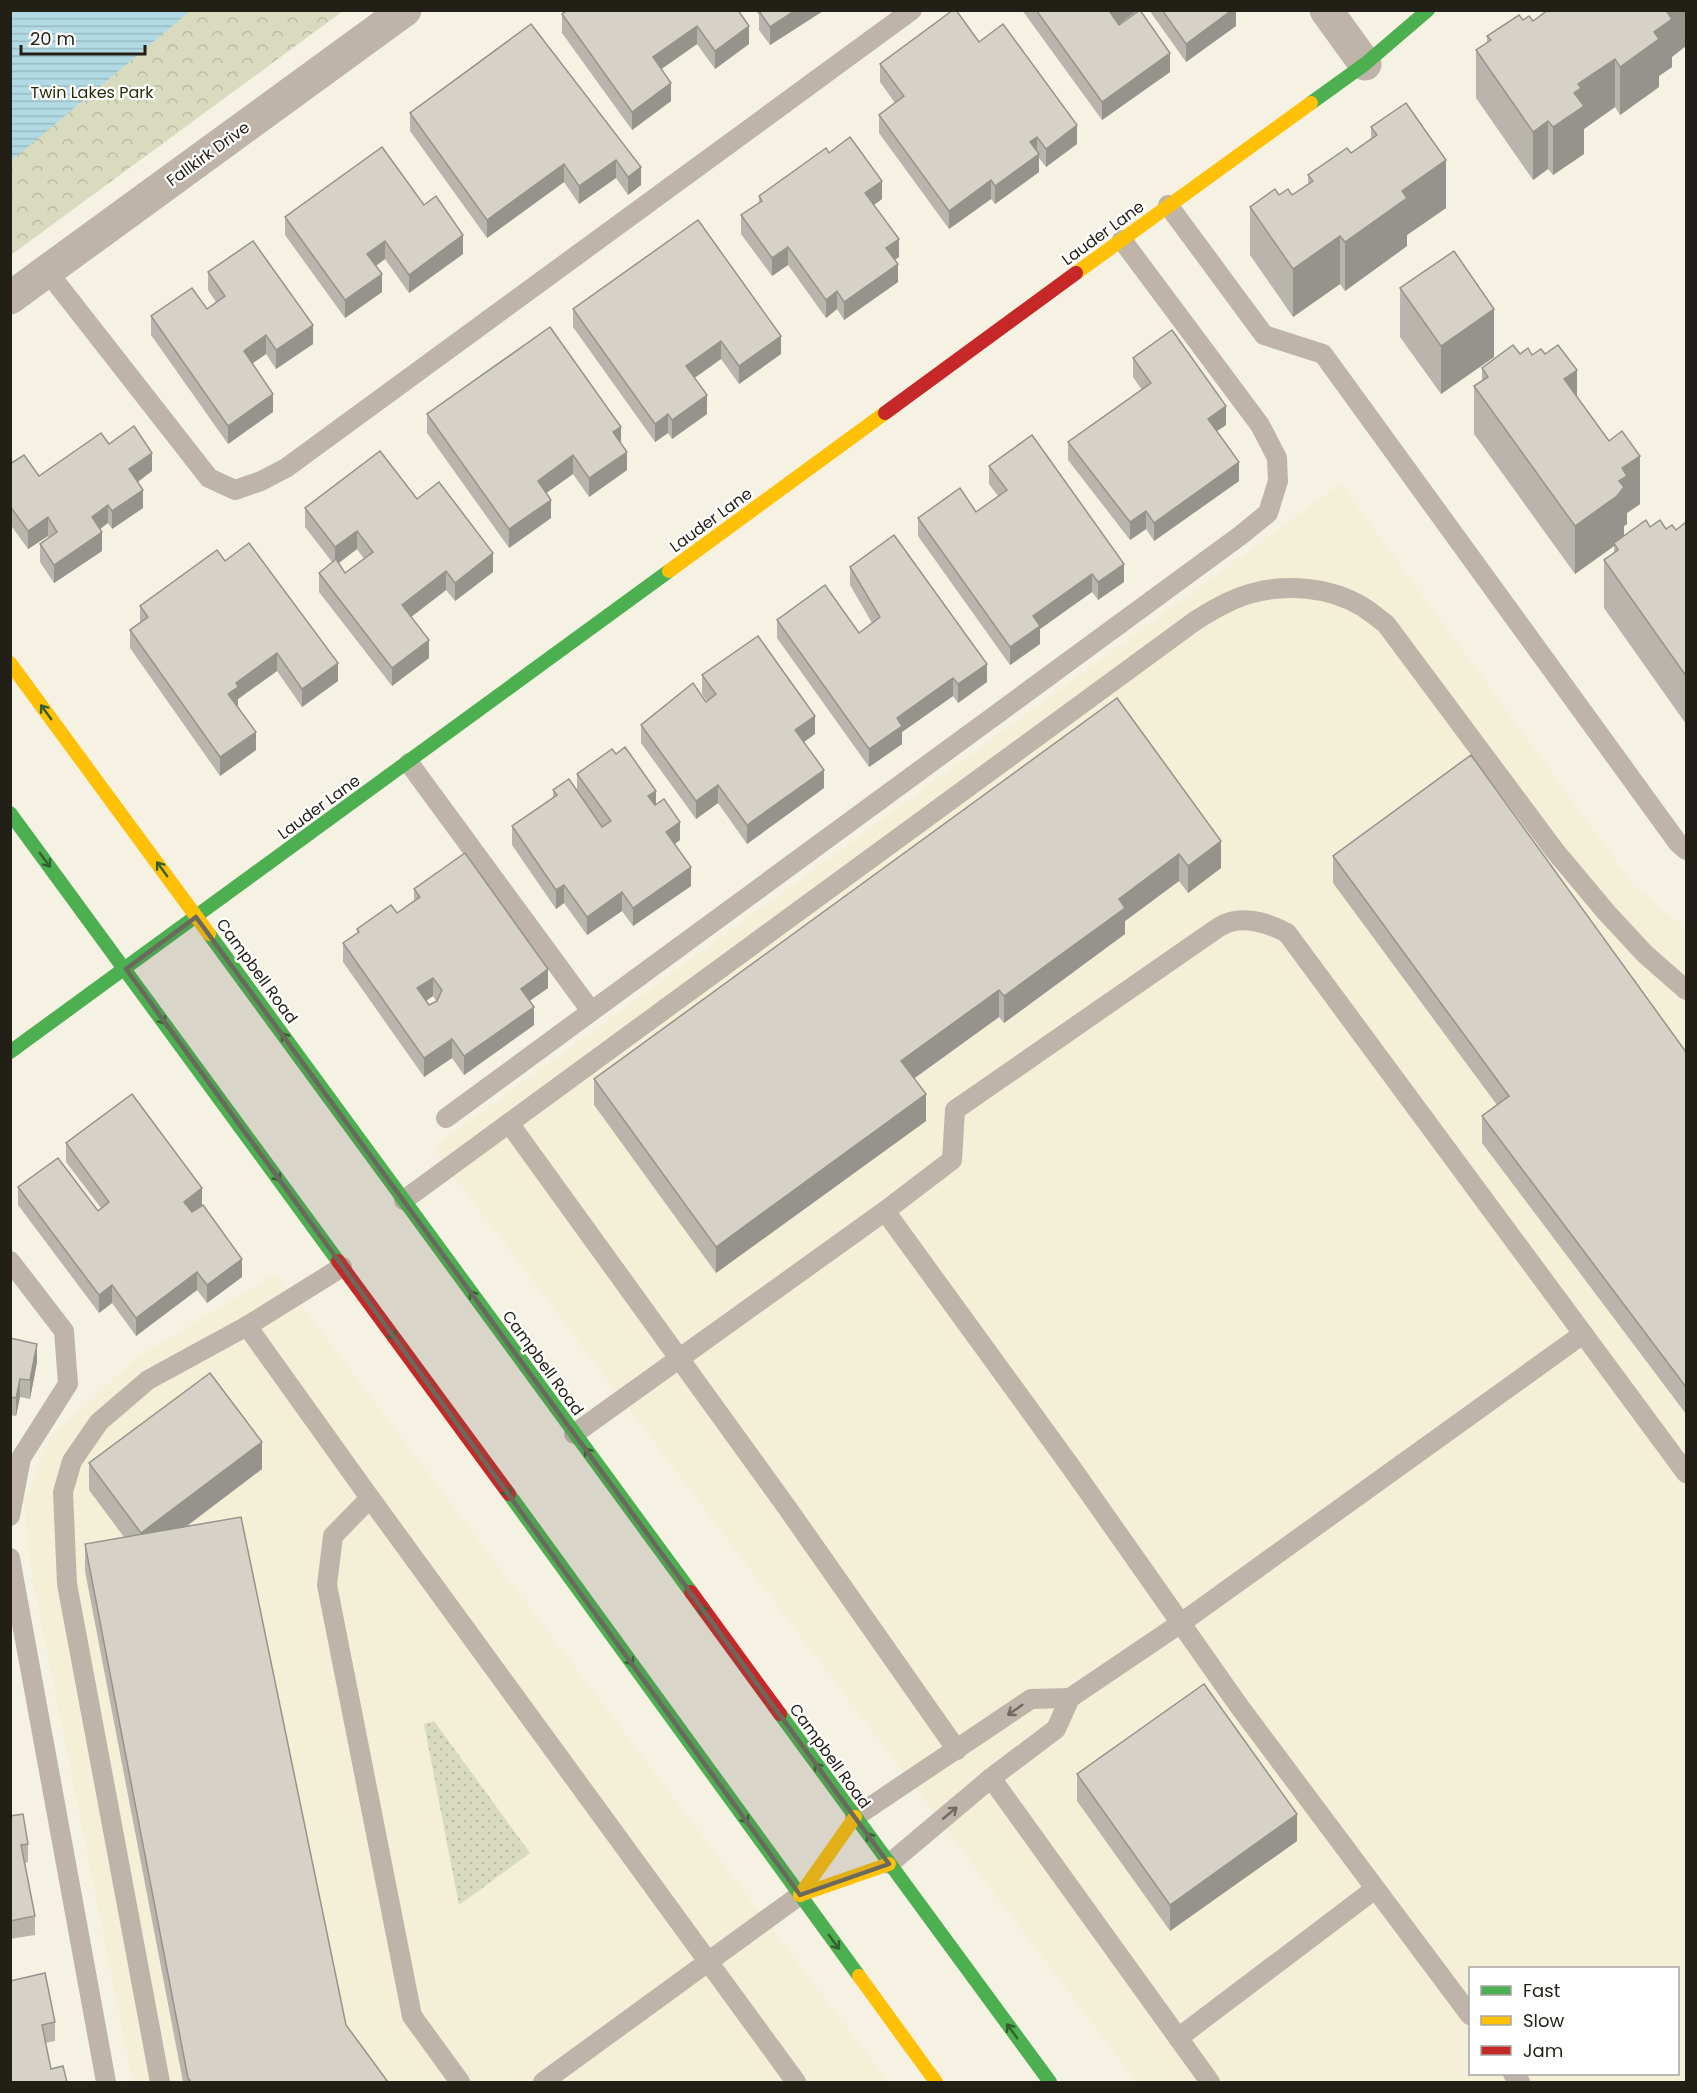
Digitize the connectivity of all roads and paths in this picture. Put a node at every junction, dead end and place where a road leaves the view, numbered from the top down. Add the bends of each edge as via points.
1 (405, 10) edge
2 (912, 10) edge
3 (1326, 10) edge
4 (1428, 10) edge
5 (1365, 64) junction
6 (1168, 205) junction
7 (1122, 240) junction
8 (47, 271) junction
9 (10, 298) edge
10 (10, 663) edge
11 (409, 763) junction
12 (10, 813) edge
13 (1686, 850) edge
14 (196, 916) junction
15 (126, 969) junction
16 (1686, 990) edge
17 (591, 1011) junction
18 (10, 1052) edge
19 (446, 1118) dead end
20 (509, 1123) junction
21 (404, 1200) junction
22 (885, 1211) junction
23 (10, 1261) edge
24 (342, 1267) junction
25 (246, 1326) junction
26 (1583, 1334) junction
27 (677, 1359) junction
28 (574, 1434) junction
29 (1686, 1473) edge
30 (370, 1498) junction
31 (10, 1516) edge
32 (10, 1558) edge
33 (1181, 1623) junction
34 (1070, 1698) junction
35 (957, 1750) junction
36 (991, 1778) junction
37 (855, 1818) junction
38 (889, 1864) junction
39 (1376, 1889) junction
40 (800, 1895) junction
41 (709, 1961) junction
42 (1469, 2014) edge
43 (1178, 2038) junction
44 (105, 2082) edge
45 (160, 2082) edge
46 (460, 2082) edge
47 (543, 2082) edge
48 (796, 2082) edge
49 (936, 2082) edge
50 (1050, 2082) edge
51 (1210, 2082) edge

1 - 8 street, Fallkirk Drive
2 - 8 lane via 286,468 235,490 209,478
3 - 5 street
4 - 5 main road, Lauder Lane
5 - 6 main road, Lauder Lane
6 - 7 main road, Lauder Lane
6 - 13 lane via 1264,335 1323,354
7 - 11 main road, Lauder Lane
7 - 17 lane via 1260,425 1277,458 1278,481 1268,513
8 - 9 street, Fallkirk Drive
14 -> 10 main road, Campbell Road
11 - 14 main road, Lauder Lane
11 - 17 lane
12 -> 15 main road
14 - 15 main road, Lauder Lane
21 -> 14 main road, Campbell Road
15 - 18 main road, Lauder Lane
15 -> 24 main road
16 - 20 lane via 1645,954 1577,878 1386,624 1362,606 1337,595 1309,589 1279,589 1251,593 1220,605 1195,621
17 - 19 lane
20 - 21 lane
20 - 27 lane
28 -> 21 main road, Campbell Road
22 - 26 lane via 952,1160 955,1110 1219,927 1230,921 1271,924 1287,933
22 - 27 lane
22 - 33 lane
23 - 31 lane via 64,1332 68,1384 21,1458
24 - 25 lane
24 -> 40 main road
25 - 30 lane
25 - 45 lane via 148,1380 99,1422 72,1461 63,1492 67,1584
26 - 29 lane
26 - 33 lane
27 - 28 lane
27 - 35 lane
37 -> 28 main road, Campbell Road
30 - 41 lane
30 - 46 lane via 333,1536 327,1585 412,2016
32 - 44 lane
33 - 34 lane
33 - 39 lane
34 -> 35 lane via 1031,1699
34 - 36 lane via 1056,1729
35 - 37 lane
38 -> 36 lane
36 - 43 lane
38 -> 37 main road, Campbell Road
37 - 40 main road
38 - 40 main road
50 -> 38 main road, Campbell Road
39 - 42 lane
39 - 43 lane
40 - 41 lane
40 -> 49 main road
41 - 47 lane
41 - 48 lane
43 - 51 lane

